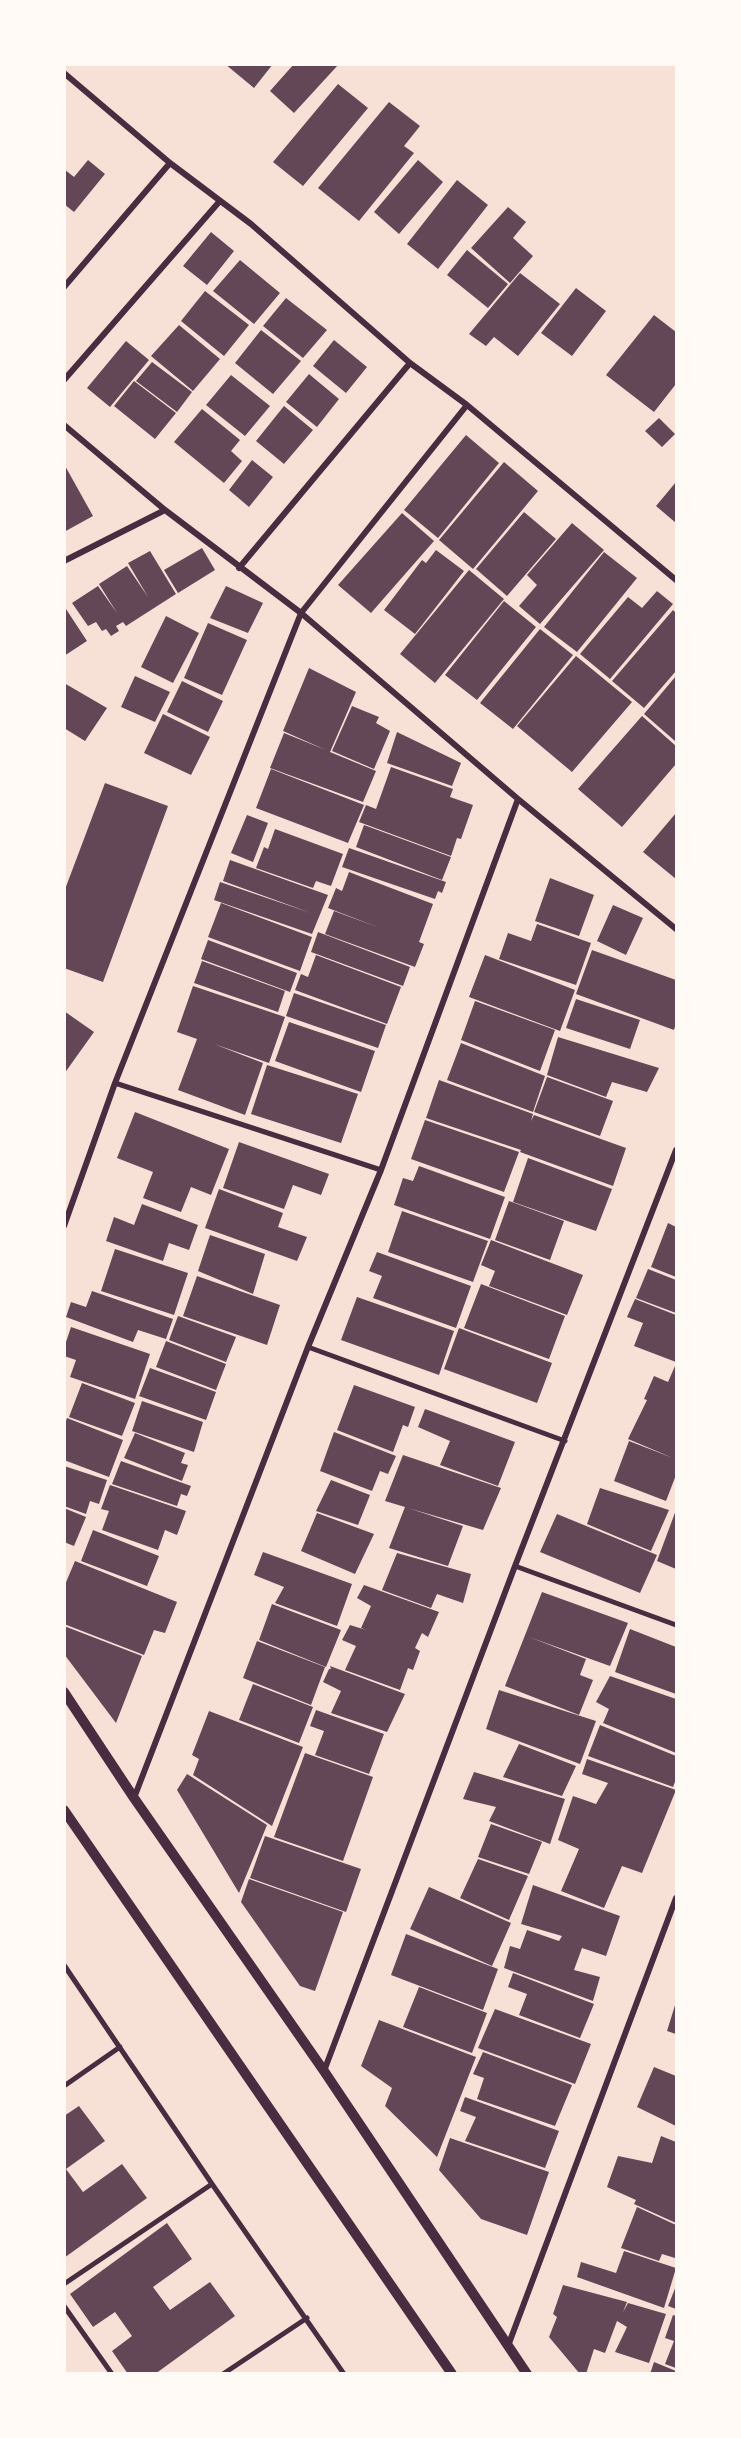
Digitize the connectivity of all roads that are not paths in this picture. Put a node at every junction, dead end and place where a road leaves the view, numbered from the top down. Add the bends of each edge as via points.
1 (64, 73) edge
2 (170, 163) junction
3 (219, 202) junction
4 (64, 287) edge
5 (410, 363) junction
6 (64, 380) edge
7 (467, 405) junction
8 (64, 425) edge
9 (165, 510) junction
10 (64, 561) edge
11 (239, 568) junction
12 (676, 580) edge
13 (301, 613) junction
14 (518, 799) junction
15 (676, 929) edge
16 (115, 1083) junction
17 (676, 1150) edge
18 (381, 1170) junction
19 (64, 1226) edge
20 (308, 1347) junction
21 (565, 1441) junction
22 (515, 1566) junction
23 (676, 1625) edge
24 (64, 1692) edge
25 (134, 1798) junction
26 (64, 1809) edge
27 (676, 1898) edge
28 (64, 1965) edge
29 (120, 2047) junction
30 (324, 2071) junction
31 (64, 2086) edge
32 (212, 2184) junction
33 (64, 2284) edge
34 (64, 2306) edge
35 (306, 2318) junction
36 (508, 2346) junction
37 (112, 2373) edge
38 (223, 2373) edge
39 (344, 2373) edge
40 (452, 2373) edge
41 (527, 2373) edge

1 - 2 street
2 - 3 street
2 - 4 street
3 - 5 street via 251,224
3 - 6 street
5 - 7 street
5 - 11 street
7 - 12 street
7 - 13 street
8 - 9 street
9 - 10 street
9 - 11 street
11 - 13 street
13 - 14 street
13 - 16 street
14 - 15 street
14 - 18 street
16 - 18 street
16 - 19 street
17 - 21 street
18 - 20 street
20 - 21 street
20 - 25 street
21 - 22 street
22 - 23 street
22 - 30 street
24 - 25 street
25 - 30 street
26 - 40 street
27 - 36 street
28 - 29 street
29 - 31 street
29 - 32 street
30 - 36 street
32 - 33 street
32 - 35 street
34 - 37 street
35 - 38 street
35 - 39 street
36 - 41 street

